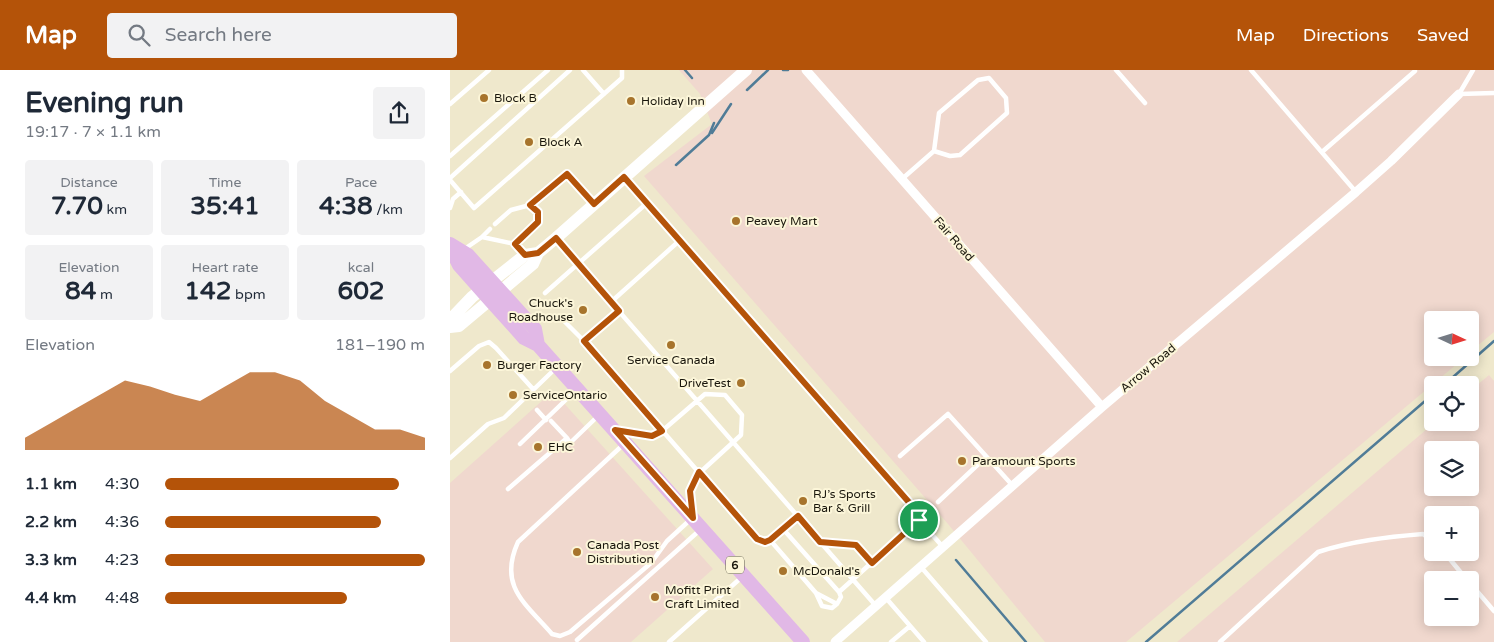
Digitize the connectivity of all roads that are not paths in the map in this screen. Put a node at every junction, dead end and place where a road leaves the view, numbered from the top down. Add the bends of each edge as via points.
1 (489, 70) edge
2 (548, 70) edge
3 (570, 70) edge
4 (583, 70) edge
5 (622, 70) edge
6 (746, 70) edge
7 (806, 70) edge
8 (1116, 70) edge
9 (1251, 70) edge
10 (1473, 70) edge
11 (1415, 71) edge
12 (1494, 93) edge
13 (604, 94) junction
14 (1459, 94) junction
15 (1145, 103) dead end
16 (450, 104) edge
17 (934, 151) junction
18 (1322, 152) junction
19 (450, 156) edge
20 (624, 177) junction
21 (450, 179) edge
22 (902, 179) junction
23 (461, 192) junction
24 (1356, 192) junction
25 (452, 199) edge
26 (647, 203) junction
27 (594, 204) junction
28 (530, 205) junction
29 (450, 208) edge
30 (495, 224) dead end
31 (490, 229) dead end
32 (482, 237) junction
33 (556, 238) junction
34 (679, 241) junction
35 (515, 244) junction
36 (454, 247) edge
37 (531, 254) junction
38 (578, 264) junction
39 (491, 291) junction
40 (545, 293) dead end
41 (611, 302) junction
42 (619, 311) junction
43 (450, 320) edge
44 (563, 320) dead end
45 (450, 327) edge
46 (584, 341) junction
47 (558, 366) junction
48 (450, 371) edge
49 (533, 389) junction
50 (578, 389) junction
51 (697, 401) junction
52 (1102, 408) junction
53 (536, 410) dead end
54 (600, 414) junction
55 (546, 420) junction
56 (551, 421) dead end
57 (615, 430) junction
58 (662, 431) junction
59 (566, 438) junction
60 (626, 442) junction
61 (733, 442) junction
62 (520, 444) dead end
63 (900, 456) dead end
64 (986, 457) junction
65 (450, 458) edge
66 (699, 472) junction
67 (1013, 486) junction
68 (508, 489) dead end
69 (938, 502) dead end
70 (798, 516) junction
71 (919, 520) junction
72 (698, 523) junction
73 (783, 529) junction
74 (1424, 535) edge
75 (770, 540) junction
76 (820, 542) junction
77 (943, 547) junction
78 (1452, 561) edge
79 (872, 563) junction
80 (921, 567) junction
81 (1460, 571) edge
82 (744, 575) junction
83 (853, 580) junction
84 (839, 592) junction
85 (1479, 594) edge
86 (886, 598) junction
87 (876, 606) junction
88 (1494, 611) edge
89 (910, 626) junction
90 (577, 640) dead end
91 (669, 642) edge
92 (804, 642) edge
93 (835, 642) edge
94 (891, 642) edge
95 (924, 642) edge
96 (986, 642) edge
97 (1220, 642) edge

1 - 16 lane
2 - 19 lane
3 - 21 lane
4 - 13 lane
5 - 13 lane via 622,78
6 - 20 main road
7 - 22 street, Fair Road
8 - 15 lane
9 - 18 lane
10 - 14 lane
11 - 18 lane
12 - 14 lane
13 - 23 lane via 474,208
14 - 24 street, Arrow Road
17 - 17 lane via 939,113 978,80 988,78 1006,98 1007,113 960,155 950,156
17 - 22 lane
18 - 24 lane
20 - 26 lane
20 - 27 main road
21 - 23 lane
22 - 52 street, Fair Road
23 - 25 lane
24 - 52 street, Arrow Road
25 - 29 lane
26 - 34 lane
26 - 38 lane
27 - 28 lane via 567,174
27 - 33 main road
28 - 30 lane via 511,210
28 - 35 lane via 538,212 538,222
31 - 32 lane
32 - 35 lane
32 - 36 lane
33 - 37 main road
33 - 38 lane
34 - 41 lane
34 - 71 lane via 914,508
35 - 37 lane
36 - 39 main road, 6 via 459,265
37 - 39 main road via 533,264
38 - 40 lane
38 - 41 lane
39 - 43 main road
39 - 45 main road via 459,326
39 - 47 main road, 6 via 535,329 538,345
41 - 42 lane
42 - 46 lane
42 - 51 lane
44 - 46 lane
46 - 58 lane
47 - 49 lane
47 - 50 main road, 6
48 - 49 lane via 479,346 489,342
49 - 65 lane via 504,418 488,424
50 - 54 main road, 6
50 - 55 lane
51 - 58 lane
51 - 61 lane
51 - 61 lane via 705,394 725,394 742,415 741,435
52 - 67 street, Arrow Road
53 - 55 lane
54 - 57 main road, 6
54 - 59 lane via 570,443
55 - 62 lane
56 - 59 lane
57 - 58 lane via 652,436
57 - 60 main road, 6
58 - 66 lane
59 - 68 lane
60 - 72 main road, 6
60 - 72 lane via 518,542 510,567 514,591 552,634 560,636 570,632 651,563 667,541
61 - 66 lane
61 - 70 lane
63 - 64 lane via 948,414
64 - 67 lane
64 - 69 lane
66 - 72 lane via 690,491
66 - 75 lane via 757,539
67 - 77 street, Arrow Road
70 - 73 lane
70 - 76 lane
71 - 77 lane
71 - 79 lane
72 - 82 main road, 6
72 - 90 lane
73 - 75 lane
73 - 84 lane
74 - 97 lane via 1338,545 1318,552
75 - 84 lane via 816,593 837,604
76 - 79 lane via 856,545
76 - 83 lane
77 - 80 street, Arrow Road
78 - 81 lane
79 - 83 lane
80 - 86 street, Arrow Road
80 - 96 lane
82 - 91 lane
82 - 92 main road, 6
83 - 84 lane
83 - 87 lane
85 - 88 lane
86 - 87 street, Arrow Road
86 - 89 lane
87 - 93 street, Arrow Road
89 - 94 lane
89 - 95 lane

